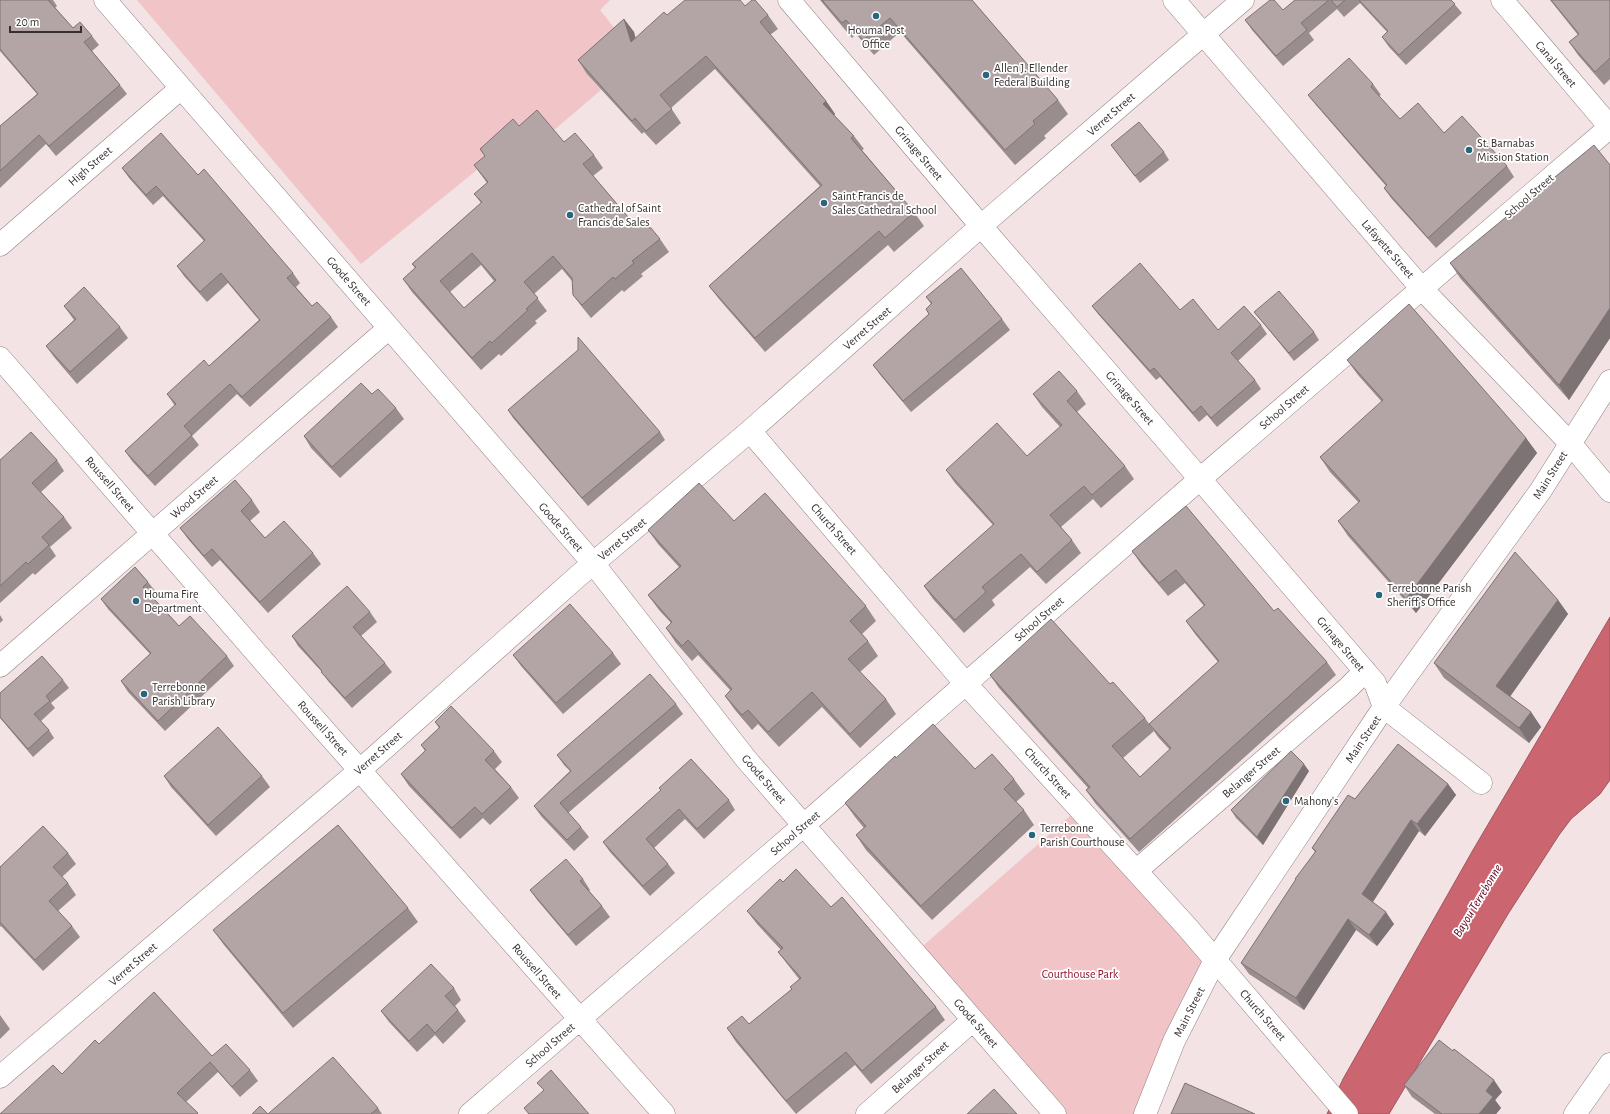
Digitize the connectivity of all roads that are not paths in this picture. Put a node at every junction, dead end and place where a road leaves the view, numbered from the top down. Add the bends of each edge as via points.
1 (105, 0) edge
2 (789, 0) edge
3 (1174, 0) edge
4 (1243, 0) edge
5 (1502, 0) edge
6 (1203, 34) junction
7 (181, 88) junction
8 (1610, 127) edge
9 (981, 226) junction
10 (0, 245) edge
11 (1422, 289) junction
12 (389, 328) junction
13 (0, 358) edge
14 (1610, 381) edge
15 (750, 431) junction
16 (1570, 444) junction
17 (1200, 478) junction
18 (1610, 491) edge
19 (153, 533) junction
20 (593, 564) junction
21 (0, 666) edge
22 (1365, 671) junction
23 (965, 682) junction
24 (1384, 707) junction
25 (360, 770) junction
26 (1481, 783) dead end
27 (804, 825) junction
28 (1136, 871) junction
29 (1215, 960) junction
30 (580, 1019) junction
31 (973, 1020) junction
32 (1610, 1064) edge
33 (0, 1077) edge
34 (470, 1114) edge
35 (664, 1114) edge
36 (868, 1114) edge
37 (1055, 1114) edge
38 (1145, 1114) edge
39 (1347, 1114) edge
40 (1574, 1114) edge

1 - 7 street, Goode Street
2 - 9 street, Grinage Street
3 - 6 street, Lafayette Street
4 - 6 street, Verret Street
5 - 8 street, Canal Street
6 - 9 street, Verret Street
6 - 11 street, Lafayette Street
7 - 10 street, High Street
7 - 12 street, Goode Street
8 - 11 street, School Street
9 - 15 street, Verret Street
9 - 17 street, Grinage Street
11 - 16 street, Lafayette Street
11 - 17 street, School Street
12 - 19 street, Wood Street
12 - 20 street, Goode Street
13 - 19 street, Roussell Street
14 - 16 street, Main Street
15 - 20 street, Verret Street
15 - 23 street, Church Street
16 - 18 street, Lafayette Street
16 - 24 street, Main Street via 1541,490
17 - 22 street, Grinage Street
17 - 23 street, School Street
19 - 21 street, Wood Street
19 - 25 street, Roussell Street
20 - 25 street, Verret Street
20 - 27 street, Goode Street via 746,759
22 - 24 street, Grinage Street via 1375,683
22 - 28 street, Belanger Street
23 - 27 street, School Street
23 - 28 street, Church Street
24 - 26 street
24 - 29 street, Main Street
25 - 30 street, Roussell Street
25 - 33 street, Verret Street
27 - 30 street, School Street
27 - 31 street, Goode Street
28 - 29 street, Church Street
29 - 38 street, Main Street via 1174,1040
29 - 39 street, Church Street
30 - 34 street, School Street
30 - 35 street, Roussell Street
31 - 36 street, Belanger Street
31 - 37 street, Goode Street
32 - 40 street

